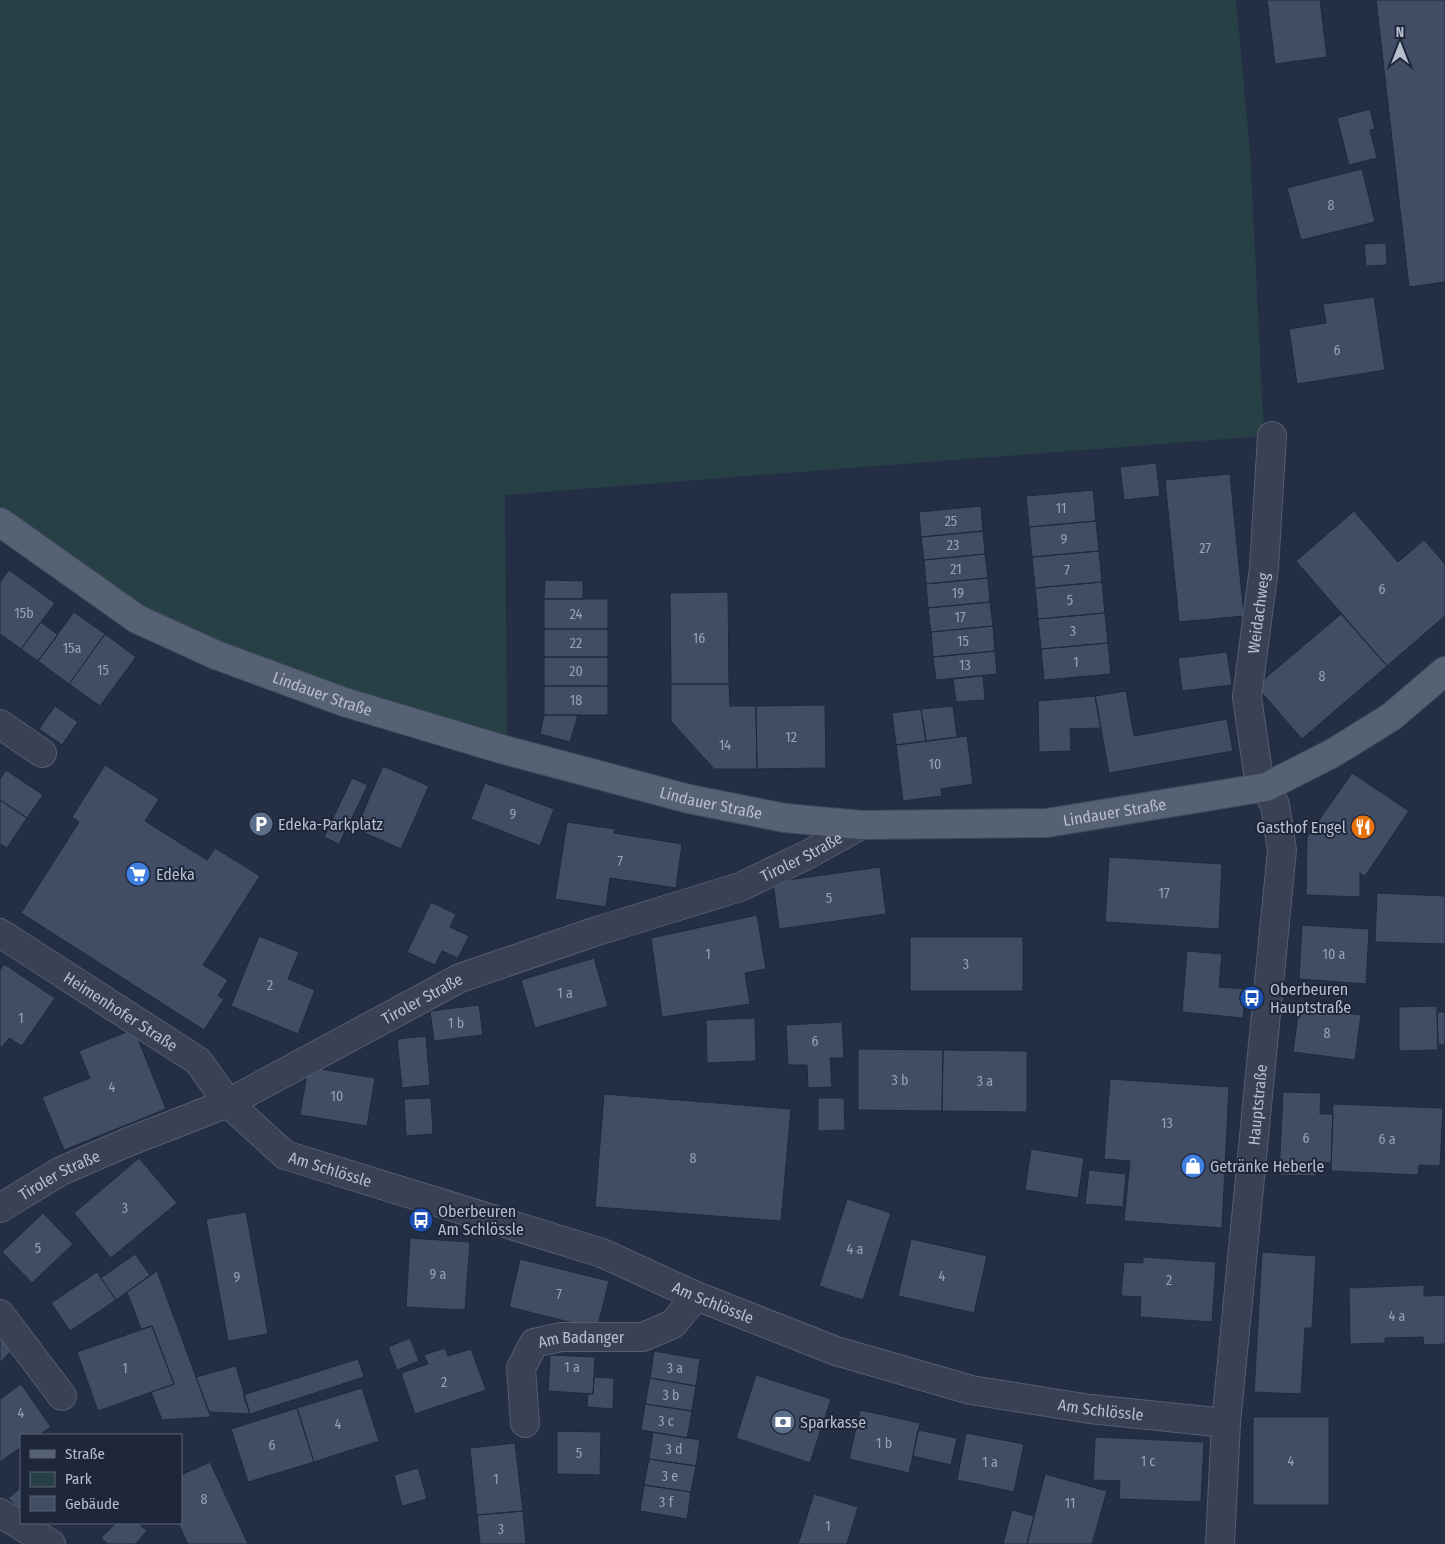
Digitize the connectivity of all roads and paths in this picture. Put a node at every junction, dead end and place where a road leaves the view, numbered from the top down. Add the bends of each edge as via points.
1 (1272, 436) dead end
2 (0, 522) edge
3 (1445, 671) edge
4 (0, 724) edge
5 (42, 754) dead end
6 (1266, 787) junction
7 (861, 824) junction
8 (0, 933) edge
9 (228, 1102) junction
10 (0, 1208) edge
11 (696, 1296) junction
12 (0, 1314) edge
13 (62, 1396) dead end
14 (525, 1423) dead end
15 (1226, 1423) junction
16 (0, 1513) edge
17 (51, 1544) edge
18 (1220, 1544) edge

1 - 6 street, Weidachweg via 1264,568 1247,697 1258,773
2 - 7 main road, Lindauer Straße via 137,619 216,655 344,702 501,749 689,799 785,818
3 - 6 main road, Lindauer Straße via 1391,717 1333,753
4 - 5 street
6 - 7 main road, Lindauer Straße via 1047,823
6 - 15 street, Hauptstraße via 1275,805 1282,850
7 - 9 street, Tiroler Straße via 807,855 740,887 460,978
8 - 9 street, Heimenhofer Straße via 198,1061
9 - 10 street, Tiroler Straße via 61,1171
9 - 11 street, Am Schlössle via 285,1155 602,1253
11 - 14 street, Am Badanger via 673,1324 643,1337 561,1336 534,1343 521,1368
11 - 15 street, Am Schlössle via 836,1351 971,1390 1090,1409
12 - 13 street
15 - 18 street, Hauptstraße
16 - 17 street

